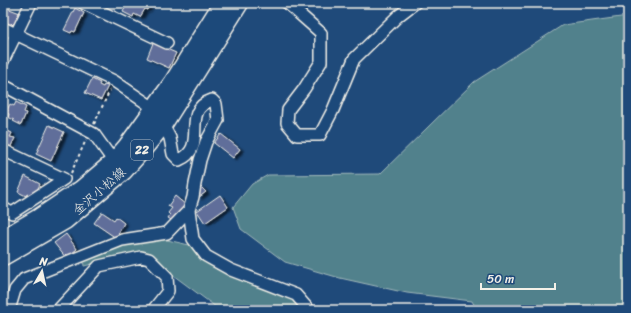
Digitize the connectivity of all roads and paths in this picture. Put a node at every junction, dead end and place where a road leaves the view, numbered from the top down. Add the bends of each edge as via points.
1 (31, 3) edge
2 (83, 3) edge
3 (223, 3) edge
4 (239, 3) edge
5 (287, 3) edge
6 (415, 3) edge
7 (3, 28) edge
8 (16, 34) junction
9 (167, 43) dead end
10 (3, 61) edge
11 (3, 85) edge
12 (159, 116) junction
13 (3, 150) edge
14 (114, 162) junction
15 (3, 208) edge
16 (189, 210) junction
17 (3, 238) edge
18 (3, 256) edge
19 (9, 310) edge
20 (58, 310) edge
21 (153, 310) edge
22 (309, 310) edge

1 - 8 street
2 - 9 street
3 - 12 main road, 金沢小松線 / 22 via 173,83
4 - 12 main road, 金沢小松線 / 22
5 - 6 street via 322,32 321,62 288,110 287,123 297,135 320,135 354,59
7 - 8 street
8 - 10 street
8 - 12 street via 114,81
11 - 14 street via 94,134
12 - 14 main road, 金沢小松線 / 22
12 - 16 street via 170,138 173,154 179,160 191,152 196,114 200,106 212,100 216,104 218,120 200,160
12 - 18 main road, 金沢小松線 / 22 via 145,146 122,171 65,220
13 - 15 street via 64,179 12,213
14 - 17 main road, 金沢小松線 / 22 via 80,190 39,218
16 - 19 street via 168,233 122,240 24,280 15,290
16 - 22 street via 193,239 206,256 231,270 296,295
20 - 21 street via 99,266 141,257 149,259 167,277 168,291

